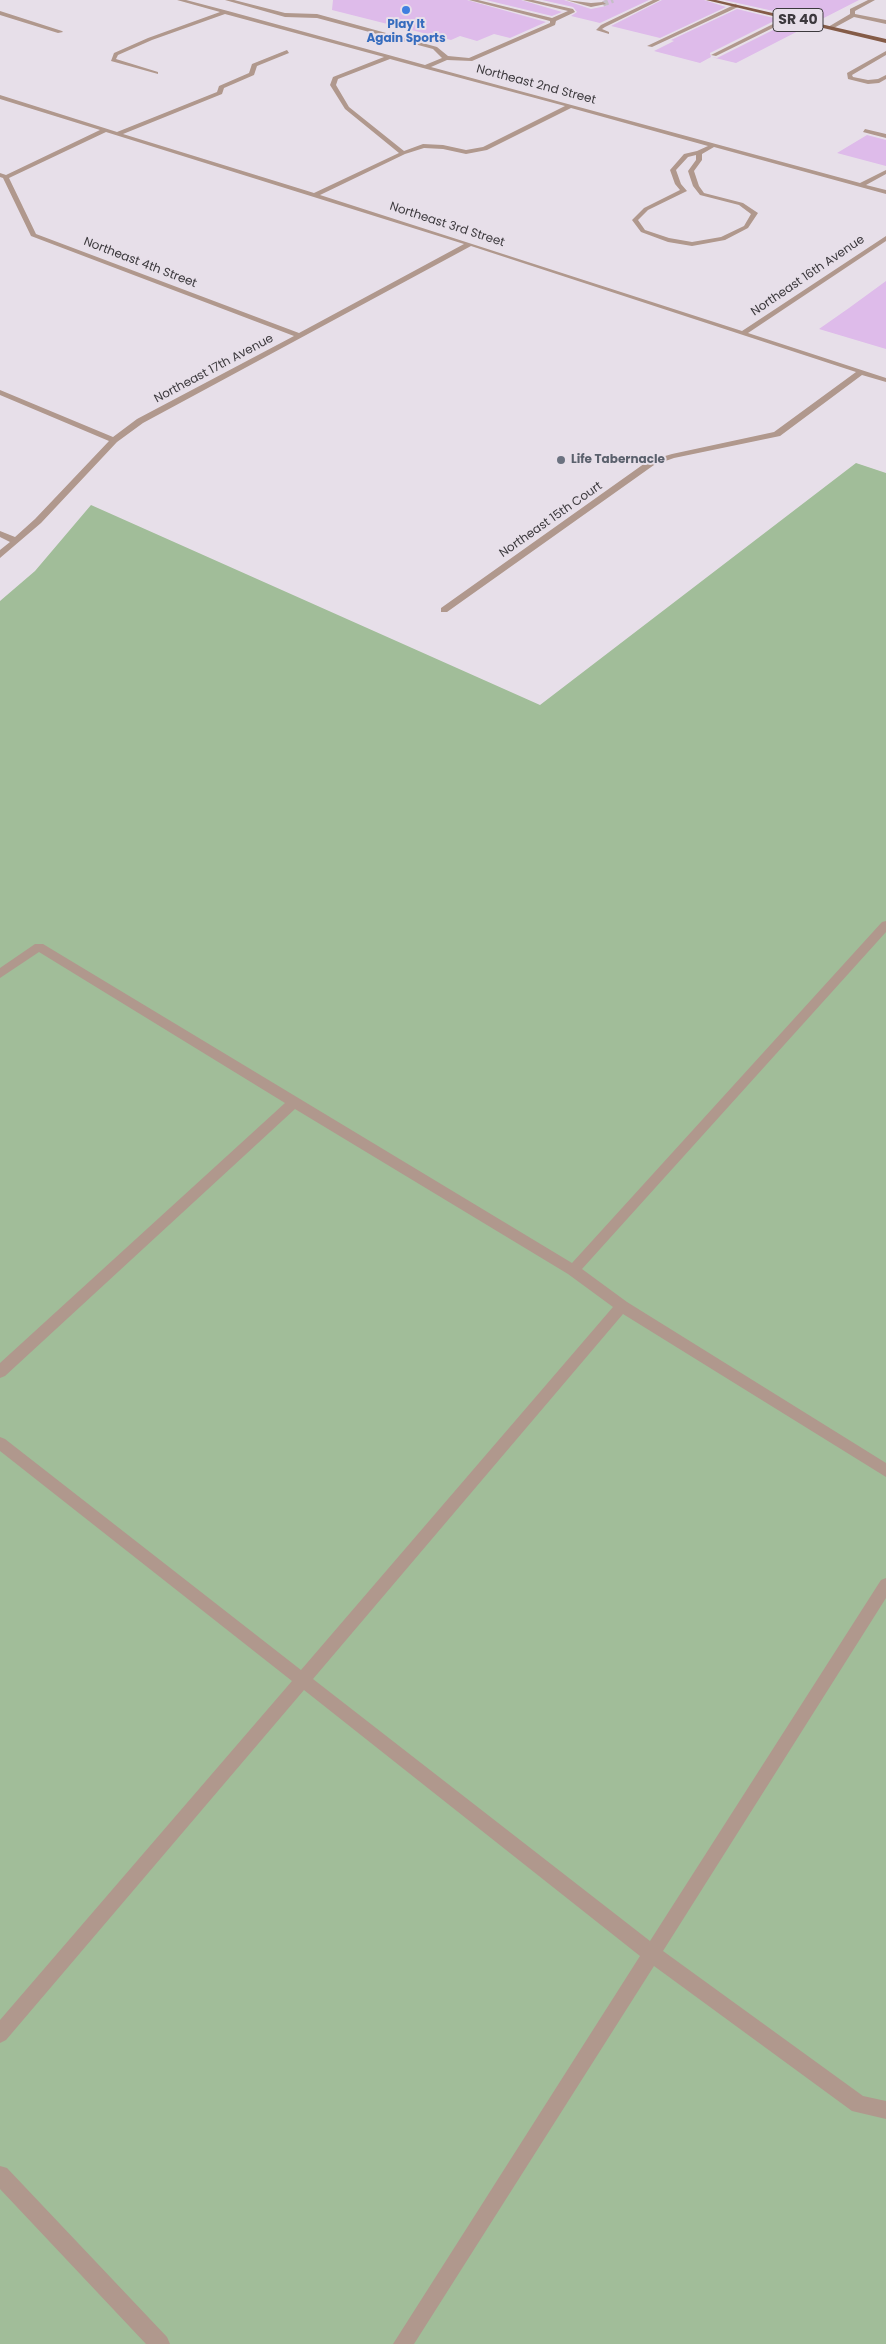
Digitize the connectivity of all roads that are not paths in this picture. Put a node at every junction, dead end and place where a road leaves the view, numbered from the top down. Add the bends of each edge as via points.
1 (180, 0) edge
2 (472, 0) edge
3 (498, 0) edge
4 (526, 0) edge
5 (569, 0) edge
6 (657, 0) edge
7 (709, 0) edge
8 (872, 0) edge
9 (231, 1) edge
10 (488, 4) junction
11 (603, 4) dead end
12 (736, 6) junction
13 (214, 9) junction
14 (226, 12) junction
15 (0, 13) edge
16 (853, 15) junction
17 (789, 18) junction
18 (553, 20) junction
19 (886, 22) edge
20 (830, 28) junction
21 (60, 32) dead end
22 (607, 33) dead end
23 (886, 41) edge
24 (650, 46) dead end
25 (287, 52) dead end
26 (886, 53) edge
27 (714, 55) dead end
28 (389, 57) junction
29 (446, 58) junction
30 (425, 67) junction
31 (156, 73) dead end
32 (886, 77) edge
33 (0, 96) edge
34 (572, 105) junction
35 (107, 129) junction
36 (865, 131) dead end
37 (119, 133) junction
38 (886, 136) edge
39 (714, 145) junction
40 (403, 153) junction
41 (699, 153) junction
42 (886, 172) edge
43 (3, 176) edge
44 (861, 185) junction
45 (886, 192) edge
46 (315, 195) junction
47 (886, 238) edge
48 (470, 244) junction
49 (743, 333) junction
50 (299, 335) junction
51 (861, 372) junction
52 (886, 380) edge
53 (0, 392) edge
54 (114, 440) junction
55 (0, 534) edge
56 (16, 541) junction
57 (0, 555) edge
58 (444, 610) dead end
59 (886, 925) edge
60 (5, 964) edge
61 (0, 974) edge
62 (294, 1102) junction
63 (573, 1270) junction
64 (622, 1306) junction
65 (0, 1372) edge
66 (0, 1443) edge
67 (886, 1471) edge
68 (886, 1585) edge
69 (302, 1680) junction
70 (650, 1953) junction
71 (0, 2034) edge
72 (886, 2110) edge
73 (0, 2175) edge
74 (160, 2344) edge
75 (403, 2344) edge

1 - 13 street, Northeast 2nd Street
2 - 10 street
3 - 10 street
4 - 18 street via 573,11
5 - 11 street
6 - 22 street via 599,30
7 - 12 main road, SR 40
8 - 16 street via 852,10
9 - 13 street
9 - 29 street via 285,15 317,16 435,48
10 - 18 street
12 - 17 main road, SR 40
12 - 24 street
13 - 14 street, Northeast 2nd Street
14 - 28 street, Northeast 2nd Street
14 - 31 street via 142,41 116,54 113,60
15 - 21 street
16 - 19 street
16 - 20 street
17 - 20 main road, SR 40
17 - 27 street
18 - 29 street via 553,24 470,60
20 - 23 main road, SR 40
25 - 37 street via 254,65 252,74 221,87 220,93
26 - 32 street via 849,74 850,78 868,82
28 - 30 street, Northeast 2nd Street
28 - 40 street via 335,78 333,85 347,108
29 - 30 street
30 - 34 street, Northeast 2nd Street
33 - 35 street, Northeast 3rd Street
34 - 39 street, Northeast 2nd Street
34 - 40 street via 484,149 466,152 423,146
35 - 37 street, Northeast 3rd Street
35 - 43 street
36 - 38 street
37 - 46 street, Northeast 3rd Street
39 - 41 street
39 - 44 street, Northeast 2nd Street
40 - 46 street
41 - 41 street via 686,155 673,170 684,191 646,209 635,220 643,231 692,244 723,239 746,227 755,212 741,204 702,194 696,186 691,171 699,160
42 - 44 street
43 - 50 street, Northeast 4th Street via 33,235
44 - 45 street, Northeast 2nd Street
46 - 48 street, Northeast 3rd Street
47 - 49 street, Northeast 16th Avenue
48 - 49 street, Northeast 3rd Street
48 - 50 street, Northeast 17th Avenue
49 - 51 street, Northeast 3rd Street
50 - 54 street, Northeast 17th Avenue via 140,421
51 - 52 street, Northeast 3rd Street
51 - 58 street, Northeast 15th Court via 777,434 651,463
53 - 54 street
54 - 56 street, Northeast 17th Avenue
55 - 56 street
56 - 57 street, Northeast 17th Avenue
59 - 63 street
60 - 61 street
60 - 62 street via 39,947
62 - 63 street
62 - 65 street
63 - 64 street
64 - 67 street
64 - 69 street
66 - 69 street
68 - 70 street
69 - 70 street
69 - 71 street
70 - 72 street via 859,2104
70 - 75 street
73 - 74 street

